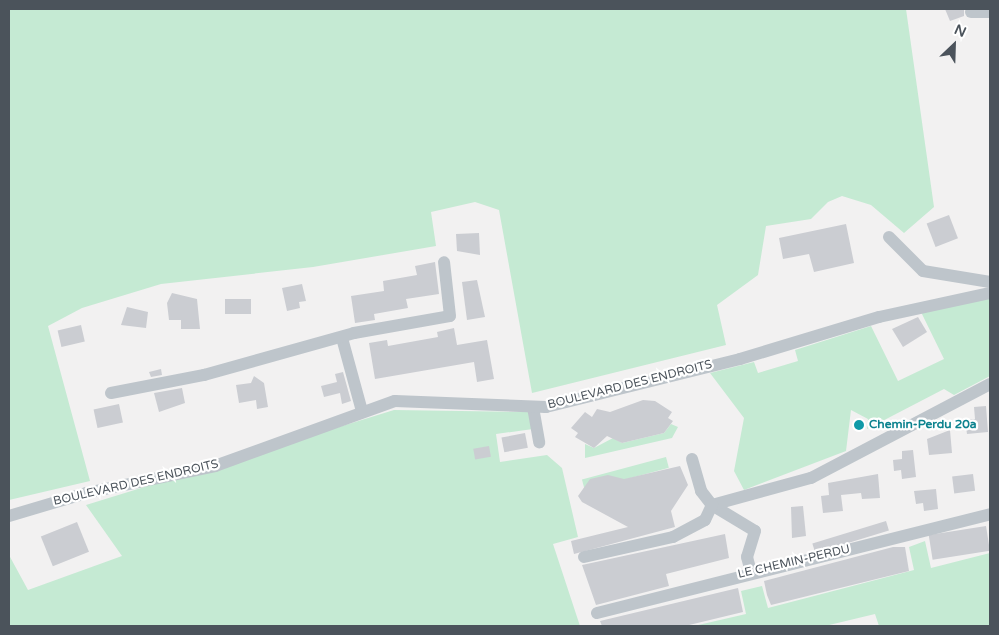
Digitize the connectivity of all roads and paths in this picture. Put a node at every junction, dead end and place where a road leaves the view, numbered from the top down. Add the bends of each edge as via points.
1 (972, 12) dead end
2 (990, 12) edge
3 (889, 237) dead end
4 (444, 262) dead end
5 (990, 282) edge
6 (990, 293) edge
7 (342, 338) junction
8 (990, 384) edge
9 (111, 393) dead end
10 (533, 407) junction
11 (362, 411) junction
12 (539, 442) dead end
13 (692, 459) dead end
14 (712, 505) junction
15 (990, 514) edge
16 (9, 516) edge
17 (584, 557) dead end
18 (751, 572) junction
19 (597, 613) dead end

1 - 2 street
3 - 5 street via 923,271
4 - 7 street via 450,316
6 - 10 street, BOULEVARD DES ENDROITS
7 - 9 street via 204,376
7 - 11 street
8 - 14 street via 810,478
10 - 11 street, BOULEVARD DES ENDROITS via 395,401
10 - 12 street
11 - 16 street, BOULEVARD DES ENDROITS via 216,466 86,493
13 - 14 street via 701,491
14 - 17 street via 705,520 672,537
14 - 18 street via 755,531 747,557
15 - 18 street, LE CHEMIN-PERDU
18 - 19 street, LE CHEMIN-PERDU

